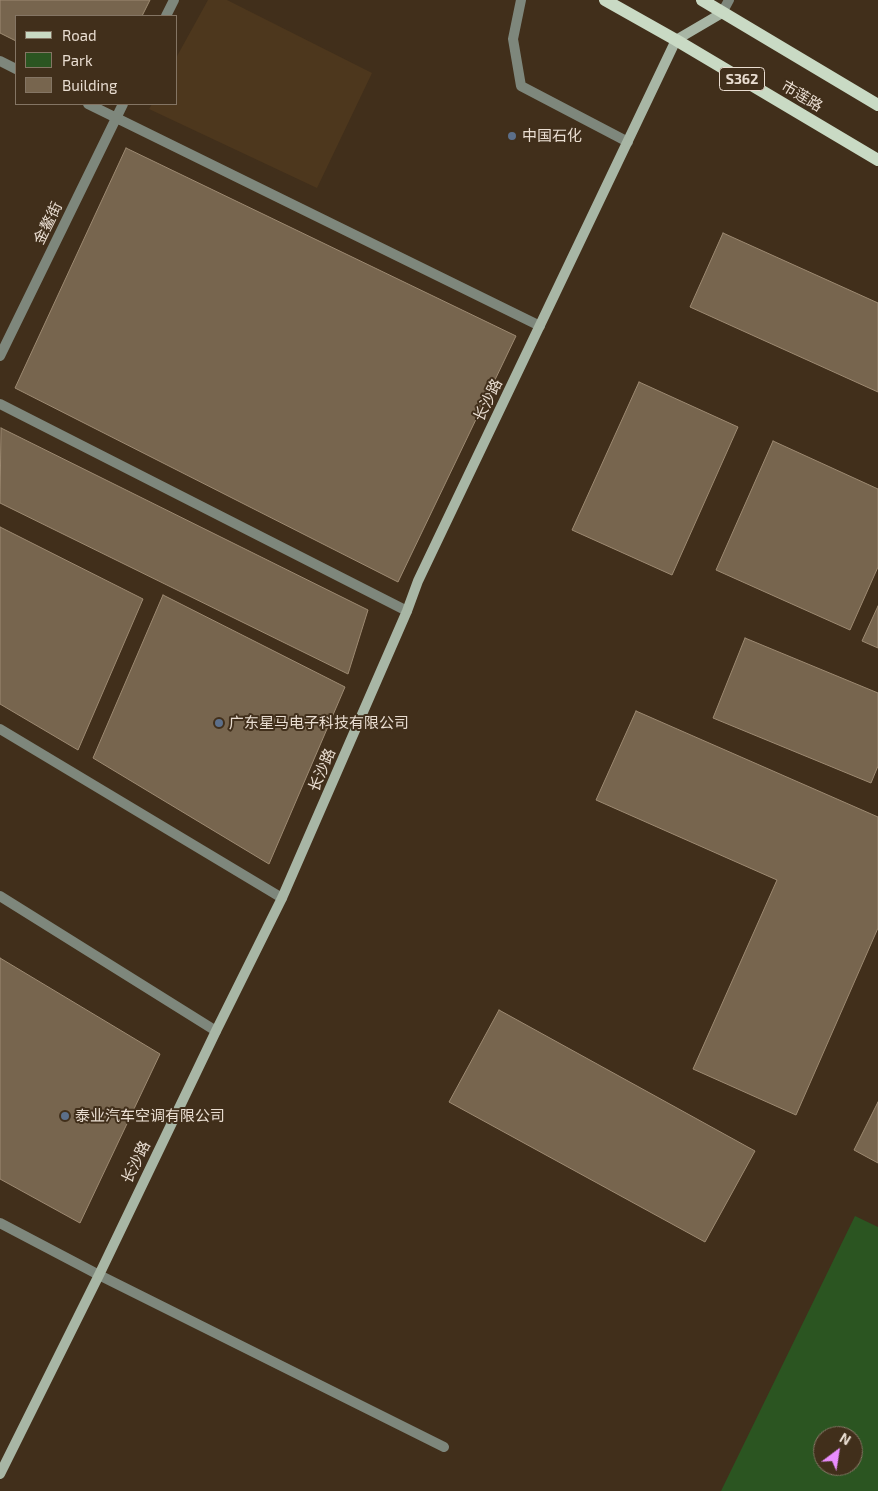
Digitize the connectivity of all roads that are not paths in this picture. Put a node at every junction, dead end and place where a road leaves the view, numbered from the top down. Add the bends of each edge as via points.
1 (174, 0) edge
2 (521, 0) edge
3 (605, 0) edge
4 (702, 0) edge
5 (729, 0) edge
6 (722, 13) junction
7 (166, 15) edge
8 (676, 40) junction
9 (0, 61) edge
10 (15, 68) edge
11 (90, 105) edge
12 (122, 105) edge
13 (878, 105) edge
14 (116, 117) junction
15 (628, 142) junction
16 (878, 160) edge
17 (540, 326) junction
18 (0, 356) edge
19 (0, 404) edge
20 (407, 611) junction
21 (0, 729) edge
22 (0, 896) edge
23 (282, 898) junction
24 (216, 1031) junction
25 (0, 1223) edge
26 (99, 1275) junction
27 (444, 1447) dead end
28 (0, 1474) edge

1 - 7 street
2 - 15 street via 513,39 520,86
3 - 8 main road, 市莲路 / S362
4 - 6 main road, 市莲路
5 - 6 street
6 - 8 street
6 - 13 main road, 市莲路
8 - 15 street, 长沙路
8 - 16 main road, 市莲路 / S362
9 - 10 street
11 - 14 street
12 - 14 street, 金鳌街
14 - 17 street
14 - 18 street, 金鳌街
15 - 17 street, 长沙路
17 - 20 street, 长沙路 via 418,581
19 - 20 street
20 - 23 street, 长沙路
21 - 23 street
22 - 24 street
23 - 24 street, 长沙路
24 - 26 street, 长沙路
25 - 26 street
26 - 27 street
26 - 28 street, 长沙路

